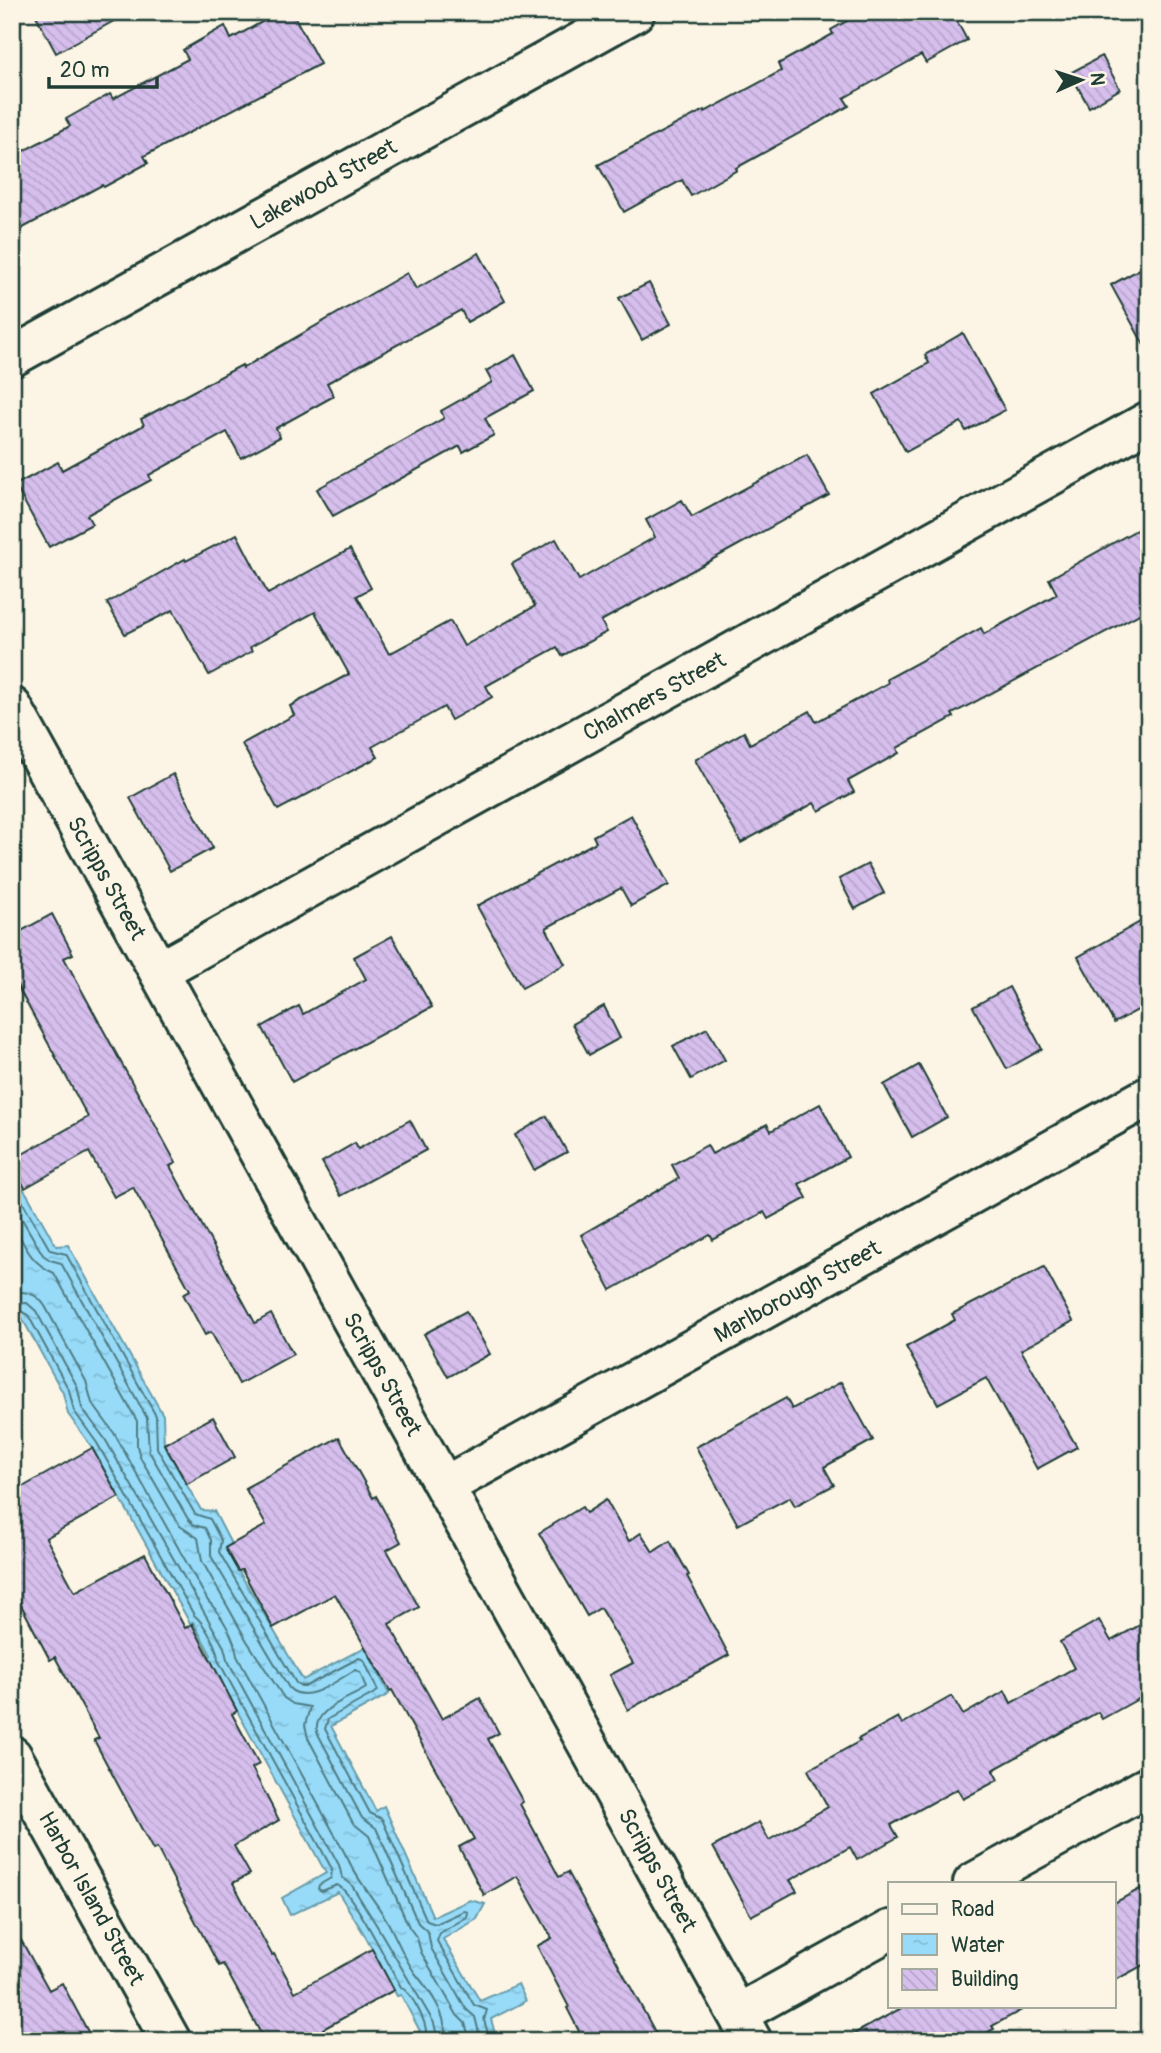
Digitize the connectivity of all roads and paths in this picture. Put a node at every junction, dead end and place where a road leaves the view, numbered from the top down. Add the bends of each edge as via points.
1 (635, 12) edge
2 (12, 357) edge
3 (1149, 421) edge
4 (12, 707) edge
5 (159, 971) junction
6 (1149, 1096) edge
7 (445, 1486) junction
8 (12, 1755) edge
9 (1149, 1786) edge
10 (975, 1882) edge
11 (888, 1931) edge
12 (745, 2027) edge
13 (171, 2041) edge

1 - 2 street, Lakewood Street
3 - 5 street, Chalmers Street
4 - 5 street, Scripps Street
5 - 7 street, Scripps Street
6 - 7 street, Marlborough Street
7 - 12 street, Scripps Street
8 - 13 street, Harbor Island Street
9 - 10 street
11 - 12 street

